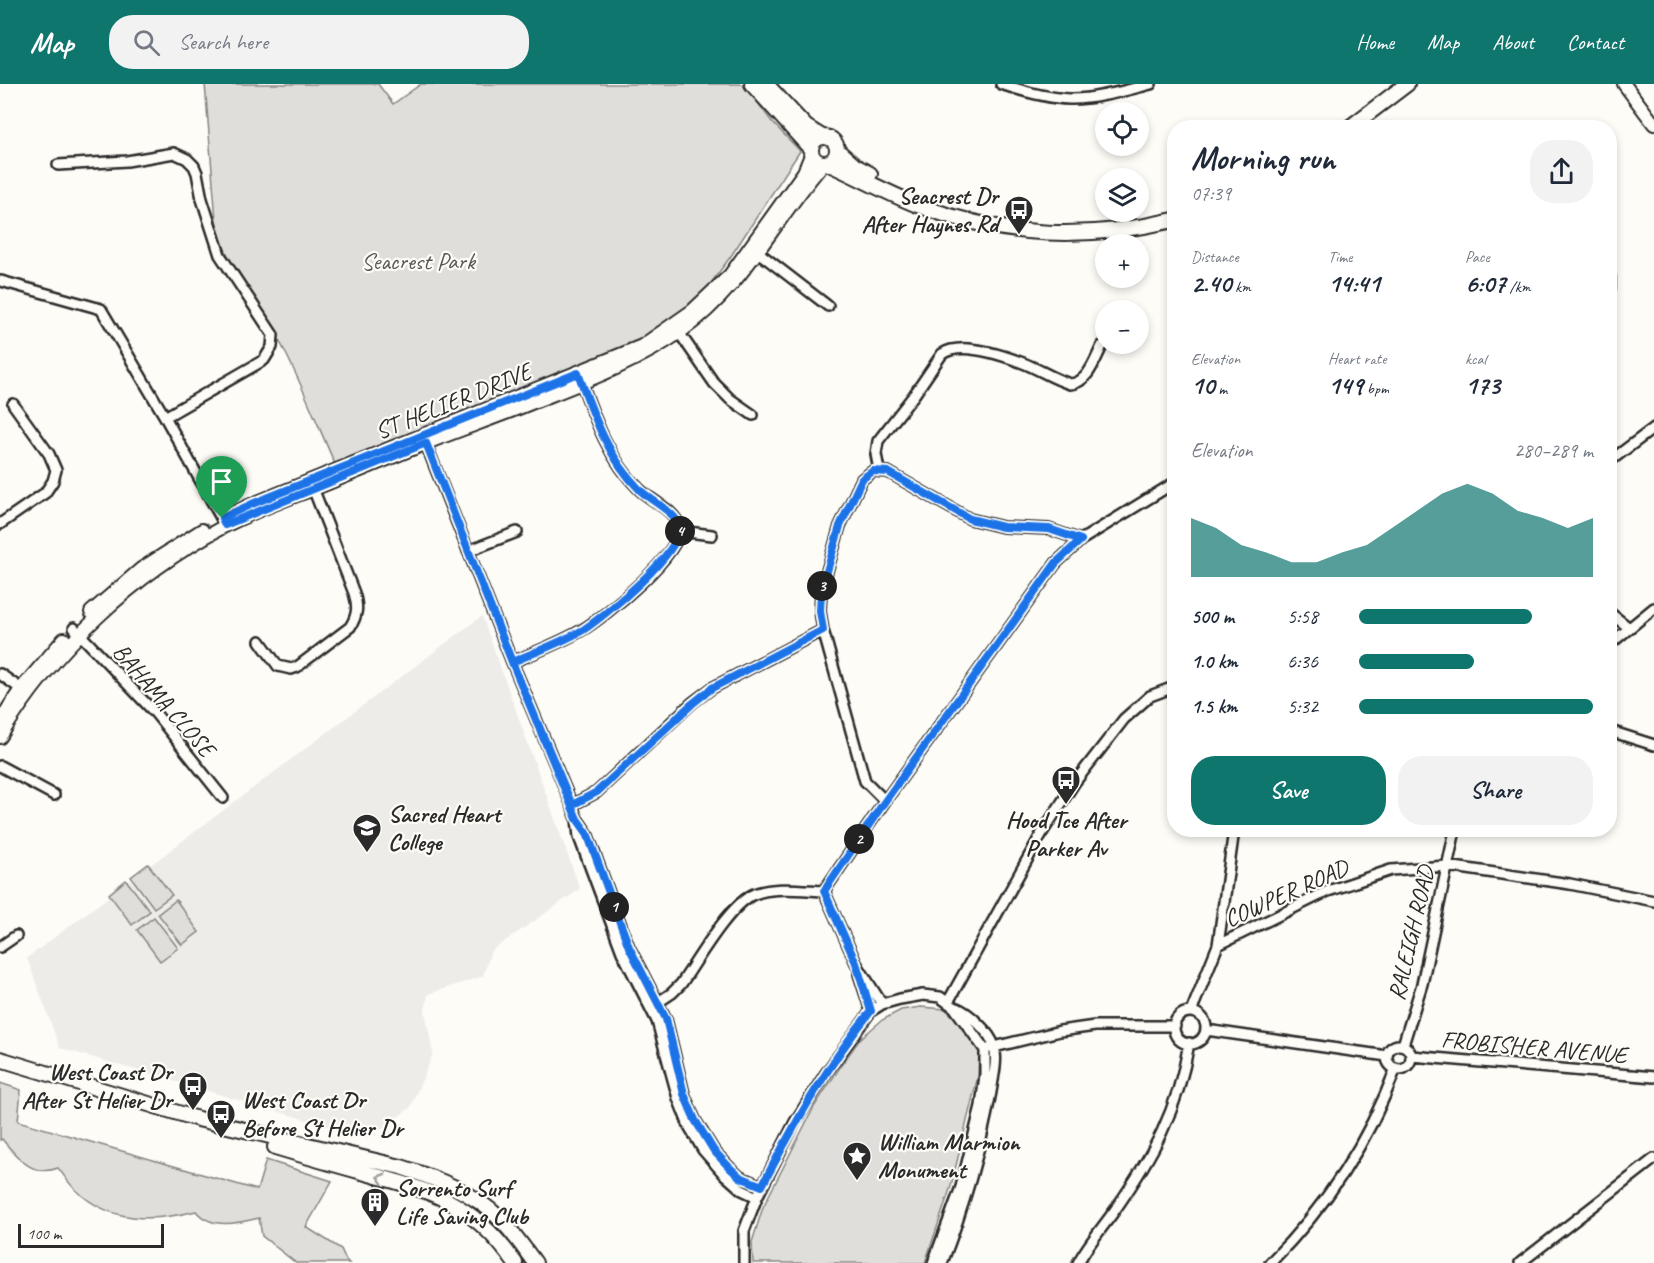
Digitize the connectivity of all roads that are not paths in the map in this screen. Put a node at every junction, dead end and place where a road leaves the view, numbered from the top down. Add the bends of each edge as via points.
1 (752, 84) edge
2 (766, 84) edge
3 (1001, 84) edge
4 (1151, 84) edge
5 (1393, 84) edge
6 (1407, 84) edge
7 (1624, 84) edge
8 (1346, 120) edge
9 (1360, 120) edge
10 (1654, 124) edge
11 (822, 137) junction
12 (838, 151) junction
13 (811, 152) junction
14 (825, 164) junction
15 (58, 165) dead end
16 (1167, 213) edge
17 (1167, 221) edge
18 (755, 250) junction
19 (1, 281) edge
20 (828, 306) dead end
21 (677, 329) junction
22 (1098, 354) edge
23 (579, 378) junction
24 (13, 404) dead end
25 (753, 415) dead end
26 (165, 417) junction
27 (1654, 428) edge
28 (424, 440) junction
29 (1617, 456) edge
30 (879, 470) junction
31 (312, 485) junction
32 (1167, 487) edge
33 (224, 522) junction
34 (0, 524) edge
35 (680, 531) junction
36 (517, 532) dead end
37 (712, 535) dead end
38 (1081, 540) junction
39 (468, 551) junction
40 (1654, 608) edge
41 (1617, 618) edge
42 (1628, 627) junction
43 (823, 630) junction
44 (77, 631) junction
45 (1617, 637) edge
46 (260, 641) dead end
47 (512, 662) junction
48 (0, 674) edge
49 (1167, 690) edge
50 (25, 692) junction
51 (0, 721) edge
52 (1617, 733) edge
53 (0, 737) edge
54 (1654, 745) edge
55 (0, 765) edge
56 (54, 795) dead end
57 (223, 798) dead end
58 (885, 801) junction
59 (572, 805) junction
60 (1233, 837) edge
61 (1453, 837) edge
62 (1447, 866) junction
63 (824, 891) junction
64 (1654, 901) edge
65 (16, 936) dead end
66 (1218, 945) junction
67 (0, 947) edge
68 (856, 963) junction
69 (882, 1004) junction
70 (951, 1004) junction
71 (654, 1005) junction
72 (871, 1011) junction
73 (1191, 1012) junction
74 (1175, 1026) junction
75 (1206, 1030) junction
76 (1189, 1043) junction
77 (1403, 1045) junction
78 (989, 1048) junction
79 (1387, 1056) junction
80 (1411, 1056) junction
81 (0, 1059) edge
82 (0, 1066) edge
83 (1396, 1068) junction
84 (1654, 1077) edge
85 (1654, 1159) edge
86 (762, 1186) junction
87 (757, 1197) junction
88 (1524, 1262) edge
89 (515, 1263) edge
90 (535, 1263) edge
91 (744, 1263) edge
92 (933, 1263) edge
93 (942, 1263) edge
94 (1078, 1263) edge
95 (1270, 1263) edge

1 - 13 main road
2 - 11 main road via 806,127
3 - 4 street via 1070,99
5 - 8 main road
6 - 9 main road
7 - 10 street
11 - 12 main road via 831,139
11 - 13 main road via 816,140
12 - 14 main road
12 - 16 main road via 855,166 903,190 947,207 1015,223 1094,226
13 - 14 main road via 816,161
13 - 18 street, ST HELIER DRIVE via 804,172
14 - 17 main road via 922,207 995,228 1036,233 1105,233
14 - 18 street, ST HELIER DRIVE
15 - 26 street via 127,161 174,153 187,159 199,180 219,255 273,335 272,347 264,360
18 - 20 street
18 - 21 street, ST HELIER DRIVE
19 - 26 street via 101,309
21 - 23 street, ST HELIER DRIVE
21 - 25 street via 722,392
22 - 30 street via 1086,375 1070,384 1023,363 970,349 949,350 942,354 878,441
23 - 28 street, ST HELIER DRIVE
23 - 35 street via 603,437 621,468 642,492 670,512
24 - 34 street via 50,454 56,470 45,493
26 - 33 street
27 - 29 street
28 - 31 street, ST HELIER DRIVE
28 - 39 street
30 - 38 street via 970,519 1003,527 1049,529
30 - 43 street via 868,474 858,486 840,526 823,584
31 - 33 street, ST HELIER DRIVE via 252,504
31 - 46 street via 354,593 354,620 297,667 279,666
32 - 38 street
33 - 44 street, ST HELIER DRIVE via 186,539 141,569 102,601
35 - 37 street
35 - 47 street via 668,555 652,572 585,628
36 - 39 street
38 - 58 street via 1056,563
39 - 47 street
40 - 42 street
41 - 42 street
42 - 45 street
43 - 58 street via 865,781
43 - 59 street via 712,688 597,792
44 - 50 street, ST HELIER DRIVE
44 - 57 street, BAHAMA CLOSE via 156,714
47 - 59 street
48 - 50 street
49 - 70 street via 1150,696 1124,719 1075,782 1042,833
50 - 51 street, ST HELIER DRIVE
50 - 53 street, ST HELIER DRIVE
52 - 54 street
55 - 56 street
58 - 63 street
59 - 71 street via 579,837 622,952
60 - 66 street
61 - 62 street, RALEIGH ROAD
62 - 64 street, COWPER ROAD
62 - 66 street, COWPER ROAD via 1391,870 1328,891
62 - 77 street, RALEIGH ROAD via 1422,984
63 - 68 street
63 - 71 street via 783,890 747,898 730,914 681,984
65 - 67 street
66 - 73 street
68 - 69 street
68 - 72 street
69 - 70 street via 923,995 940,997
69 - 72 street
70 - 78 street
71 - 86 street via 666,1019 684,1094 704,1137 740,1177
71 - 87 street via 678,1098 693,1133 724,1174
72 - 86 street via 812,1094
73 - 74 street via 1180,1016
73 - 75 street via 1201,1016
74 - 76 street via 1179,1039
74 - 78 street via 1095,1026
75 - 76 street via 1201,1039
75 - 79 street
76 - 94 street via 1184,1076 1160,1137
77 - 79 street via 1393,1047
77 - 80 street
78 - 92 street via 970,1151
78 - 93 street via 994,1076 978,1153
79 - 83 street
80 - 83 street via 1407,1066
80 - 84 street, FROBISHER AVENUE
81 - 90 main road via 198,1119 428,1176 492,1212
89 -> 82 main road via 476,1219 431,1193
83 - 95 street via 1368,1132 1338,1183 1305,1227
85 - 88 street
86 - 87 street
87 - 91 street via 744,1231

